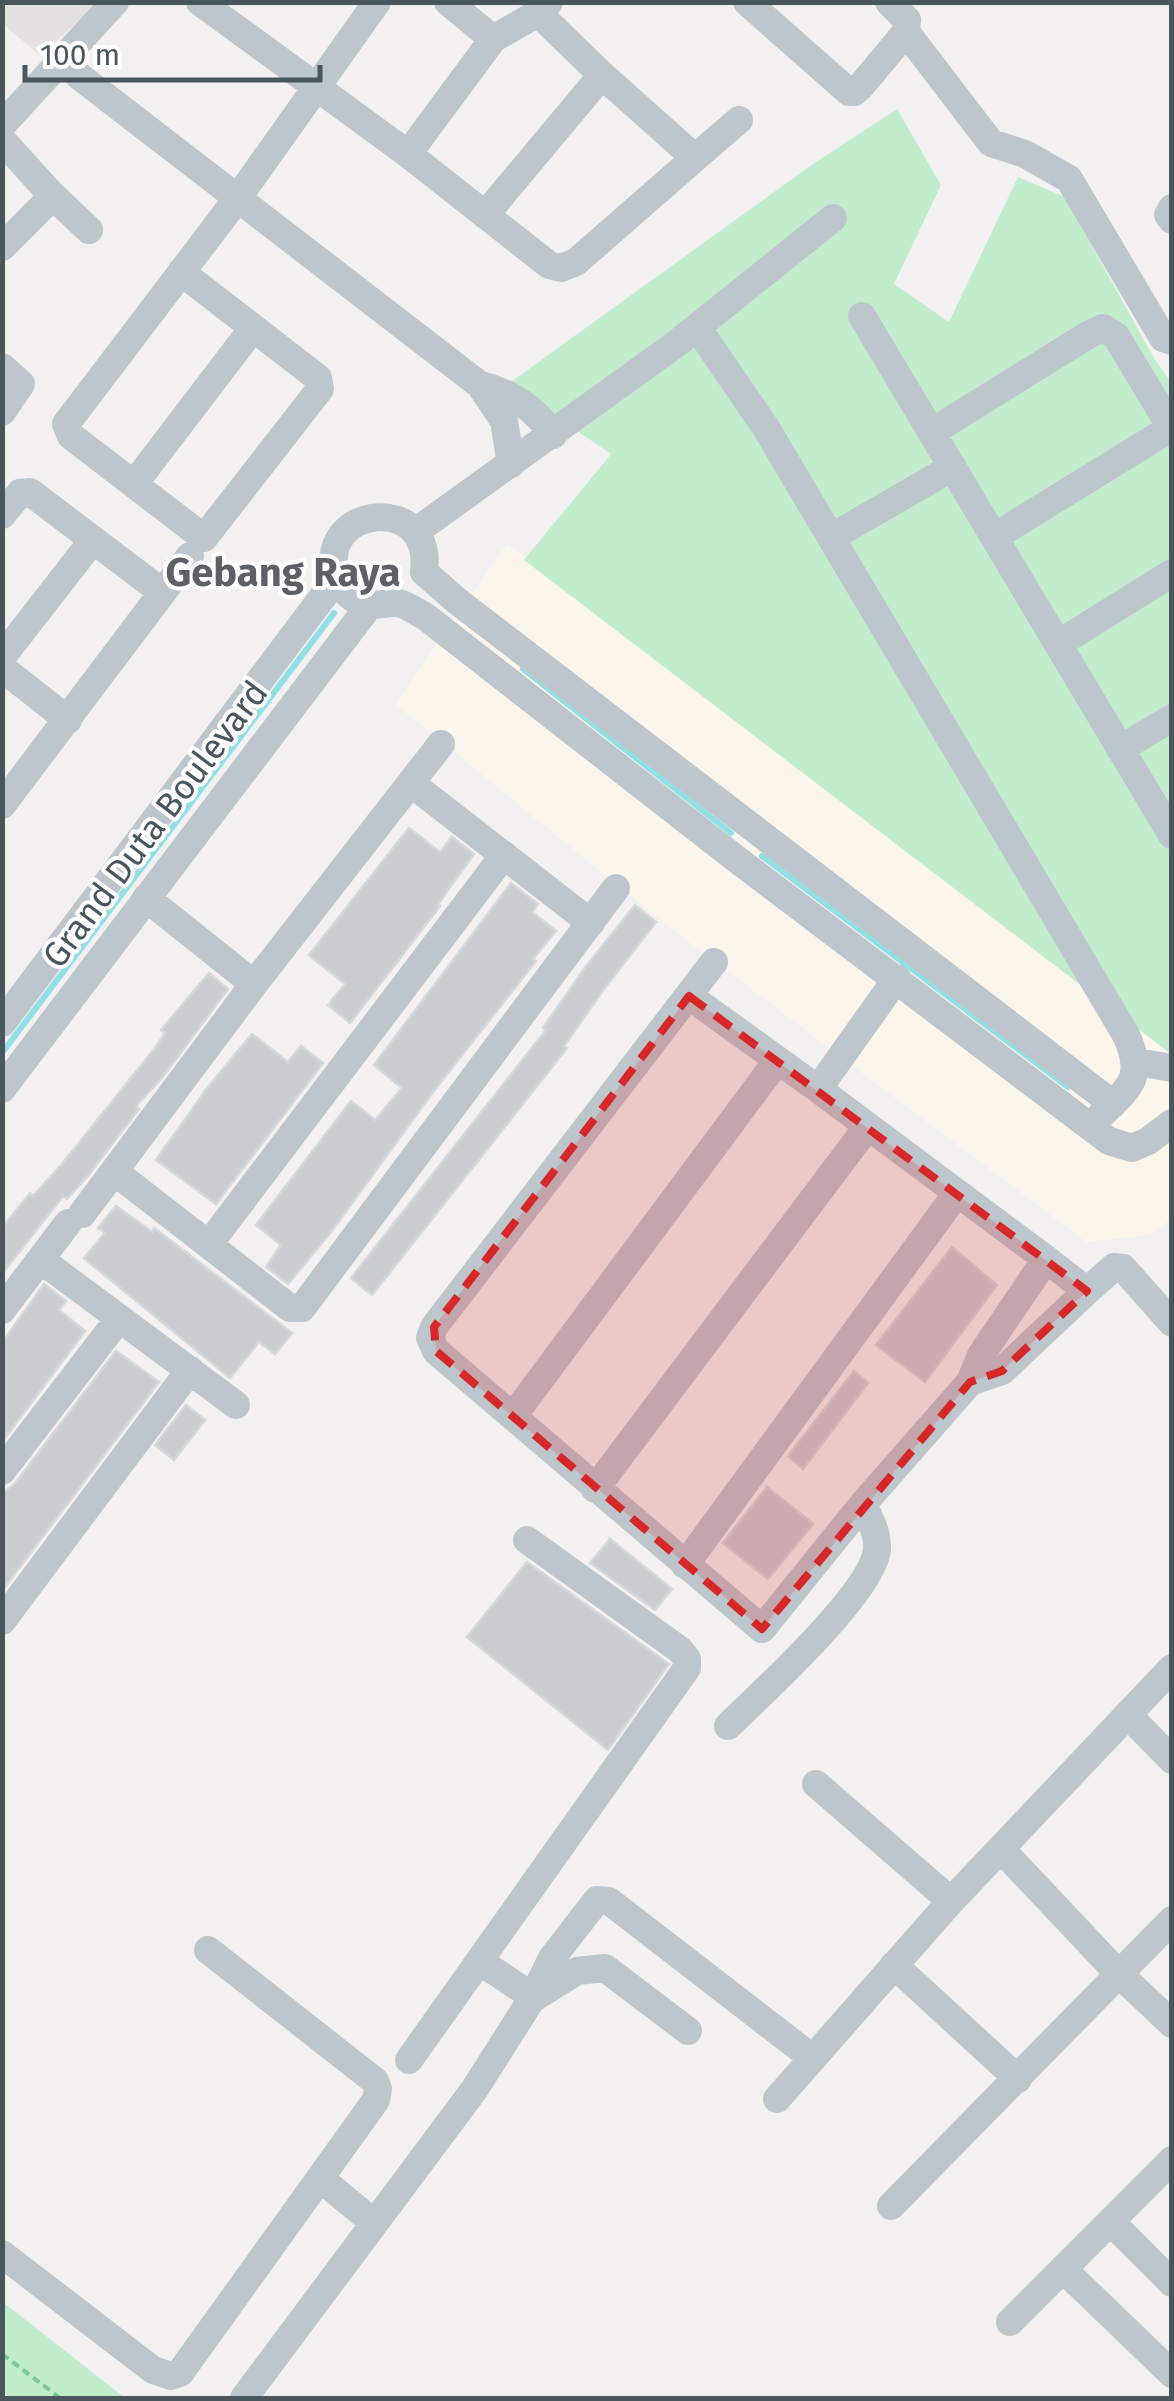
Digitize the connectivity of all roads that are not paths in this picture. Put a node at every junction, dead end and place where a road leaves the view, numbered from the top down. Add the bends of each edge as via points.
1 (115, 2) edge
2 (200, 2) edge
3 (377, 2) edge
4 (448, 2) edge
5 (748, 2) edge
6 (889, 2) edge
7 (543, 8) edge
8 (906, 32) junction
9 (493, 39) junction
10 (78, 76) dead end
11 (602, 76) junction
12 (314, 86) junction
13 (739, 120) dead end
14 (2, 125) edge
15 (2, 140) edge
16 (408, 154) junction
17 (695, 158) junction
18 (50, 193) junction
19 (237, 199) junction
20 (1172, 208) edge
21 (485, 216) junction
22 (833, 218) dead end
23 (1172, 220) edge
24 (89, 230) dead end
25 (2, 248) edge
26 (181, 272) junction
27 (862, 316) dead end
28 (697, 327) junction
29 (253, 328) junction
30 (1172, 342) edge
31 (2, 367) edge
32 (480, 385) junction
33 (2, 412) edge
34 (1171, 428) edge
35 (932, 432) junction
36 (553, 434) junction
37 (511, 464) junction
38 (952, 467) junction
39 (134, 484) junction
40 (2, 515) edge
41 (414, 532) junction
42 (994, 536) junction
43 (832, 537) junction
44 (93, 540) junction
45 (190, 556) dead end
46 (1172, 573) edge
47 (338, 578) junction
48 (162, 592) junction
49 (383, 604) junction
50 (1058, 644) junction
51 (2, 658) edge
52 (2, 668) edge
53 (1172, 718) edge
54 (68, 720) junction
55 (441, 744) dead end
56 (1120, 749) junction
57 (412, 784) junction
58 (3, 803) edge
59 (1172, 835) edge
60 (744, 845) junction
61 (504, 854) junction
62 (616, 888) dead end
63 (146, 898) junction
64 (591, 923) junction
65 (714, 962) dead end
66 (896, 978) junction
67 (254, 984) junction
68 (688, 996) junction
69 (2, 1023) edge
70 (777, 1061) junction
71 (1137, 1062) junction
72 (1172, 1068) edge
73 (2, 1089) edge
74 (818, 1089) junction
75 (1113, 1104) junction
76 (1172, 1122) edge
77 (868, 1126) junction
78 (1090, 1126) junction
79 (115, 1172) junction
80 (957, 1193) junction
81 (208, 1244) junction
82 (1046, 1259) junction
83 (41, 1260) junction
84 (1088, 1291) junction
85 (2, 1310) edge
86 (118, 1320) junction
87 (1172, 1322) edge
88 (190, 1370) junction
89 (970, 1382) junction
90 (236, 1405) dead end
91 (514, 1415) junction
92 (2, 1471) edge
93 (595, 1489) junction
94 (862, 1504) junction
95 (527, 1540) dead end
96 (685, 1566) junction
97 (2, 1621) edge
98 (762, 1629) junction
99 (795, 1661) junction
100 (1172, 1668) edge
101 (1128, 1715) junction
102 (728, 1726) dead end
103 (1172, 1760) edge
104 (816, 1784) dead end
105 (1001, 1849) junction
106 (951, 1901) junction
107 (1172, 1920) edge
108 (208, 1950) dead end
109 (481, 1962) junction
110 (894, 1965) junction
111 (1117, 1972) junction
112 (534, 1998) junction
113 (1172, 2024) edge
114 (688, 2031) dead end
115 (810, 2058) junction
116 (409, 2060) dead end
117 (1018, 2079) junction
118 (778, 2098) dead end
119 (1172, 2160) edge
120 (321, 2179) junction
121 (891, 2206) dead end
122 (374, 2222) junction
123 (1111, 2222) junction
124 (2, 2254) edge
125 (1064, 2270) junction
126 (1172, 2283) edge
127 (1010, 2322) dead end
128 (1172, 2374) edge
129 (244, 2398) edge

1 - 14 street
2 - 12 street
3 - 12 street
4 - 9 street
5 - 8 street via 849,92
6 - 8 street via 906,20
7 - 9 street
7 - 11 street
8 - 30 street via 990,143 1069,179 1163,338
9 - 16 street
10 - 19 street
11 - 17 street
11 - 21 street
12 - 16 street
12 - 19 street
13 - 17 street
15 - 18 street
16 - 21 street
17 - 21 street via 561,268
18 - 24 street
18 - 25 street
19 - 26 street
19 - 32 street
20 - 23 street
22 - 28 street
26 - 29 street
26 - 39 street via 66,424 71,436
27 - 35 street
28 - 36 street
28 - 43 street
29 - 39 street
29 - 39 street via 318,378 320,389 204,538
31 - 33 street via 21,384
32 - 36 street via 518,400
32 - 37 street via 504,421
34 - 35 street via 1116,336 1103,328
34 - 42 street
35 - 38 street
36 - 37 street
37 - 41 street
38 - 42 street
38 - 43 street
40 - 44 street via 27,491
41 - 47 street via 382,516 358,522 339,540
41 - 60 street via 424,551 424,572
42 - 50 street
43 - 71 street
44 - 48 street
44 - 51 street
45 - 48 street
46 - 50 street
47 - 49 street via 344,591
47 - 69 street, Grand Duta Boulevard
48 - 54 street
49 - 60 street via 426,617
49 - 63 street, Grand Duta Boulevard
50 - 56 street
52 - 54 street
53 - 56 street
54 - 58 street
55 - 57 street
56 - 59 street
57 - 61 street
57 - 67 street
60 - 66 street
60 - 75 street
61 - 64 street
61 - 81 street
62 - 64 street
63 - 67 street
63 - 73 street, Grand Duta Boulevard
64 - 81 street via 307,1304 290,1308
65 - 68 street
66 - 74 street
66 - 78 street
67 - 79 street
68 - 70 street
68 - 91 street via 434,1327 436,1351
70 - 74 street
70 - 91 street
71 - 72 street
71 - 75 street via 1134,1079
74 - 77 street
75 - 78 street
76 - 78 street via 1132,1148
77 - 80 street
77 - 93 street
79 - 81 street
79 - 83 street
80 - 82 street
80 - 96 street
82 - 84 street
82 - 89 street via 981,1354
83 - 85 street
83 - 86 street
84 - 87 street via 1114,1267 1123,1268
84 - 89 street via 1002,1371
86 - 88 street
86 - 92 street
88 - 90 street
88 - 97 street
89 - 94 street
91 - 93 street
93 - 96 street
94 - 98 street
94 - 99 street via 875,1532 873,1565
95 - 109 street via 680,1650 687,1668
96 - 98 street
98 - 99 street
99 - 102 street
100 - 101 street
101 - 103 street
101 - 105 street
104 - 106 street
105 - 106 street
105 - 111 street
106 - 110 street
107 - 111 street
108 - 120 street via 375,2082 376,2100
109 - 112 street
109 - 116 street
110 - 115 street
110 - 117 street
111 - 113 street
111 - 117 street
112 - 114 street via 577,1970 605,1968
112 - 115 street via 564,1941 603,1899
112 - 122 street
115 - 118 street
117 - 121 street
119 - 123 street
120 - 122 street
120 - 124 street via 187,2366 170,2376 153,2370
122 - 129 street
123 - 125 street
123 - 126 street
125 - 127 street
125 - 128 street

